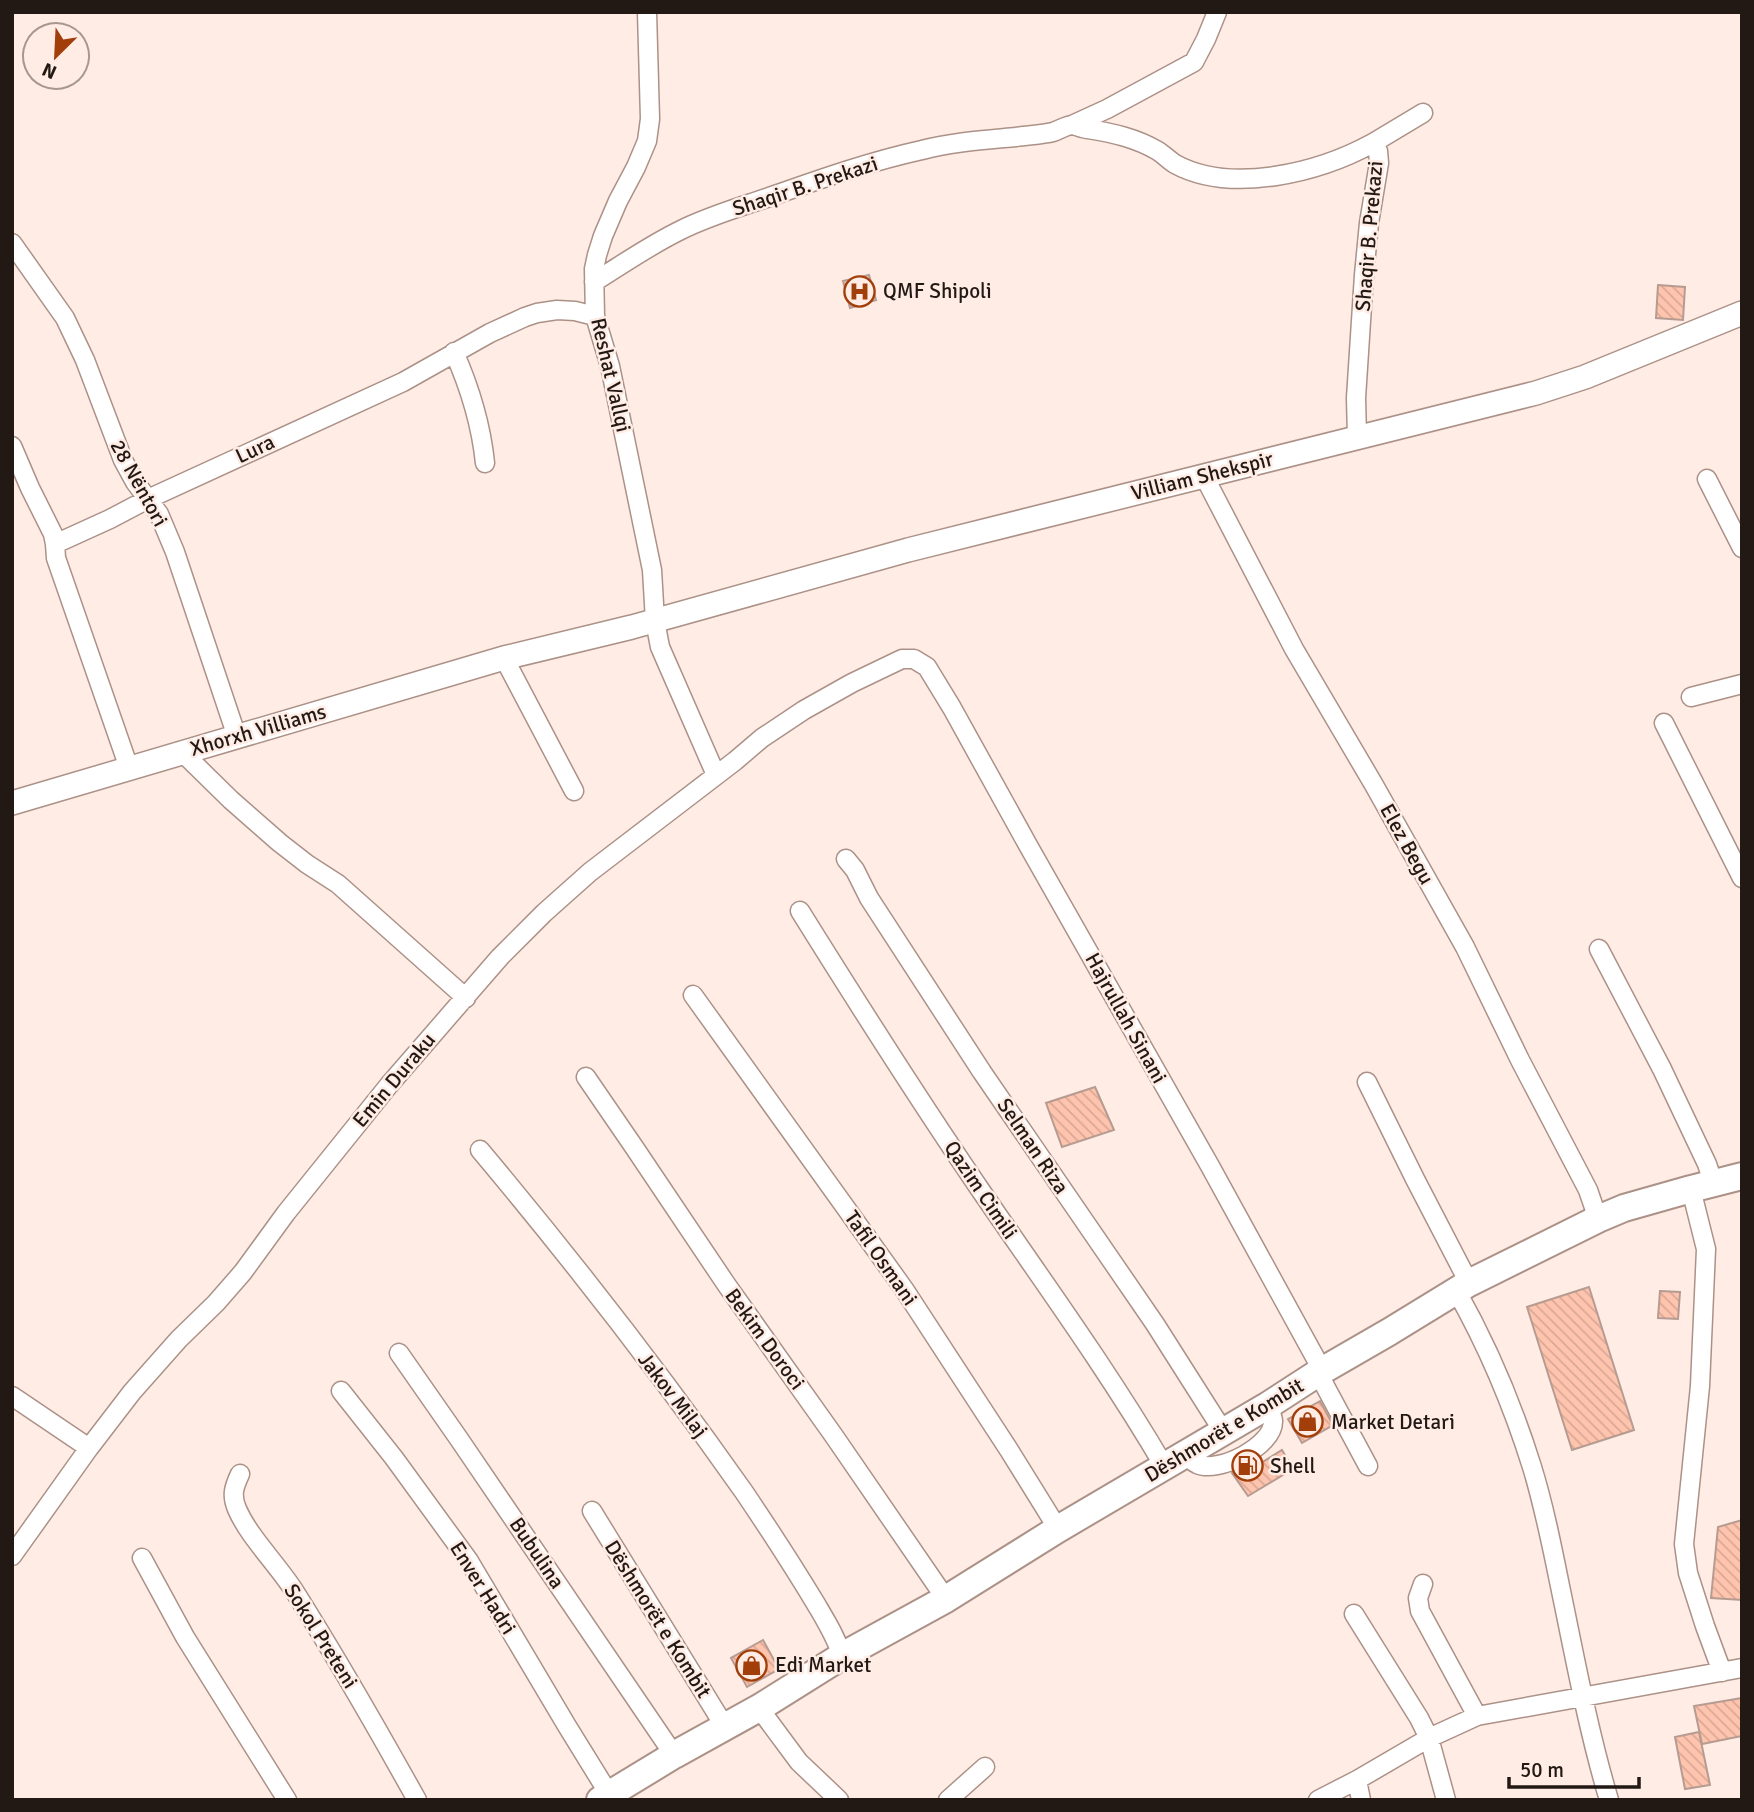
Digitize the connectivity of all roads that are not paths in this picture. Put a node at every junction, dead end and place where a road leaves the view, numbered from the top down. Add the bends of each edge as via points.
1 (647, 12) edge
2 (1217, 12) edge
3 (1423, 113) dead end
4 (1072, 125) junction
5 (1373, 143) junction
6 (12, 243) edge
7 (594, 282) junction
8 (1742, 313) edge
9 (595, 316) junction
10 (454, 352) junction
11 (1357, 437) junction
12 (12, 446) edge
13 (485, 463) dead end
14 (1204, 476) junction
15 (1707, 479) dead end
16 (148, 499) junction
17 (55, 544) junction
18 (1742, 548) edge
19 (655, 621) junction
20 (504, 658) junction
21 (927, 667) joint
22 (1742, 684) edge
23 (1691, 697) dead end
24 (1664, 723) dead end
25 (237, 737) junction
26 (182, 752) junction
27 (129, 768) junction
28 (716, 775) junction
29 (574, 791) dead end
30 (12, 803) edge
31 (846, 859) dead end
32 (1742, 878) edge
33 (800, 911) dead end
34 (1599, 949) dead end
35 (693, 995) dead end
36 (466, 998) junction
37 (586, 1077) dead end
38 (1367, 1082) dead end
39 (480, 1150) dead end
40 (1742, 1176) edge
41 (1702, 1185) junction
42 (498, 1189) dead end
43 (1598, 1219) junction
44 (1462, 1286) junction
45 (398, 1353) dead end
46 (1320, 1371) junction
47 (341, 1391) dead end
48 (12, 1396) edge
49 (1268, 1406) junction
50 (1223, 1431) junction
51 (89, 1448) junction
52 (1175, 1459) junction
53 (1368, 1466) dead end
54 (240, 1474) dead end
55 (592, 1511) dead end
56 (1058, 1529) junction
57 (12, 1556) edge
58 (142, 1558) dead end
59 (1423, 1584) dead end
60 (946, 1599) junction
61 (1354, 1614) dead end
62 (842, 1656) junction
63 (1742, 1668) edge
64 (1722, 1672) junction
65 (1583, 1697) junction
66 (759, 1708) junction
67 (1477, 1716) junction
68 (725, 1727) junction
69 (1429, 1738) junction
70 (674, 1755) junction
71 (985, 1767) dead end
72 (1357, 1780) junction
73 (605, 1797) edge
74 (286, 1800) edge
75 (417, 1800) edge
76 (839, 1800) edge
77 (948, 1800) edge
78 (1318, 1800) edge
79 (1361, 1800) edge
80 (1446, 1800) edge
81 (1609, 1800) edge

1 - 7 street, Reshat Vallqi via 647,141 603,236
2 - 4 street, Shaqir B. Prekazi via 1194,62
3 - 5 street
4 - 5 street, Shaqir B. Prekazi via 1118,134 1175,163 1222,178 1304,170 1352,155
4 - 7 street, Shaqir B. Prekazi via 921,150 822,178 682,229
5 - 11 street, Shaqir B. Prekazi via 1379,163 1364,275
6 - 16 street, 28 Nëntori via 65,318 122,460
7 - 9 street, Reshat Vallqi
8 - 11 street, Villiam Shekspir via 1536,393
9 - 10 street, Lura via 557,310 537,313
9 - 19 street, Reshat Vallqi via 610,366 647,544
10 - 13 street via 468,384
10 - 16 street, Lura via 403,382
11 - 14 street, Villiam Shekspir
12 - 17 street
14 - 19 street, Villiam Shekspir via 908,550
14 - 43 street, Elez Begu via 1294,649 1465,947 1588,1190
15 - 18 street
16 - 17 street, Lura
16 - 25 street, 28 Nëntori via 175,552
17 - 27 street
19 - 20 street, Xhorxh Villiams
19 - 28 street via 665,661
20 - 25 street, Xhorxh Villiams
20 - 29 street
21 - 28 street, Emin Duraku via 914,659 902,659 852,683 762,738
21 - 46 street, Hajrullah Sinani via 1210,1166
22 - 23 street
24 - 32 street
25 - 26 street, Xhorxh Villiams
26 - 27 street, Xhorxh Villiams
26 - 36 street via 279,843 338,884
27 - 30 street, Xhorxh Villiams
28 - 36 street, Emin Duraku via 544,913
31 - 50 street, Selman Riza
33 - 52 street, Qazim Cimili via 979,1188 1129,1407
34 - 41 street via 1707,1164
35 - 56 street, Tafil Osmani via 904,1289
36 - 51 street, Emin Duraku via 389,1085 243,1272 132,1392
37 - 60 street, Bekim Doroci
38 - 44 street
39 - 62 street, Jakov Milaj via 621,1324 718,1455 800,1577
40 - 41 main road, Dëshmorët e Kombit
41 - 43 main road, Dëshmorët e Kombit
41 - 64 street via 1706,1262 1700,1386 1684,1544 1688,1573
42 - 62 street via 614,1328 758,1528 828,1642
43 - 44 main road, Dëshmorët e Kombit
44 - 46 main road, Dëshmorët e Kombit
44 - 65 street via 1532,1467
45 - 70 street, Bubulina
46 - 49 main road, Dëshmorët e Kombit
46 - 53 street, Hajrullah Sinani
47 - 73 street, Enver Hadri via 468,1561
48 - 51 street
49 - 50 main road, Dëshmorët e Kombit
49 - 52 street via 1274,1424 1271,1431 1235,1460 1210,1467
50 - 52 main road, Dëshmorët e Kombit
51 - 57 street, Emin Duraku
52 - 56 main road, Dëshmorët e Kombit
54 - 75 street, Sokol Preteni via 233,1487 237,1509 346,1674
55 - 68 street, Dëshmorët e Kombit
56 - 60 main road, Dëshmorët e Kombit
58 - 74 street via 184,1637
59 - 67 street via 1420,1611
60 - 62 main road, Dëshmorët e Kombit
61 - 69 street
62 - 66 main road, Dëshmorët e Kombit
63 - 64 street
64 - 65 street
65 - 67 street
65 - 81 street
66 - 68 main road, Dëshmorët e Kombit
66 - 76 street via 799,1762
67 - 69 street
68 - 70 main road, Dëshmorët e Kombit
69 - 72 street
69 - 80 street
70 - 73 main road, Dëshmorët e Kombit
71 - 77 street
72 - 78 street
72 - 79 street

